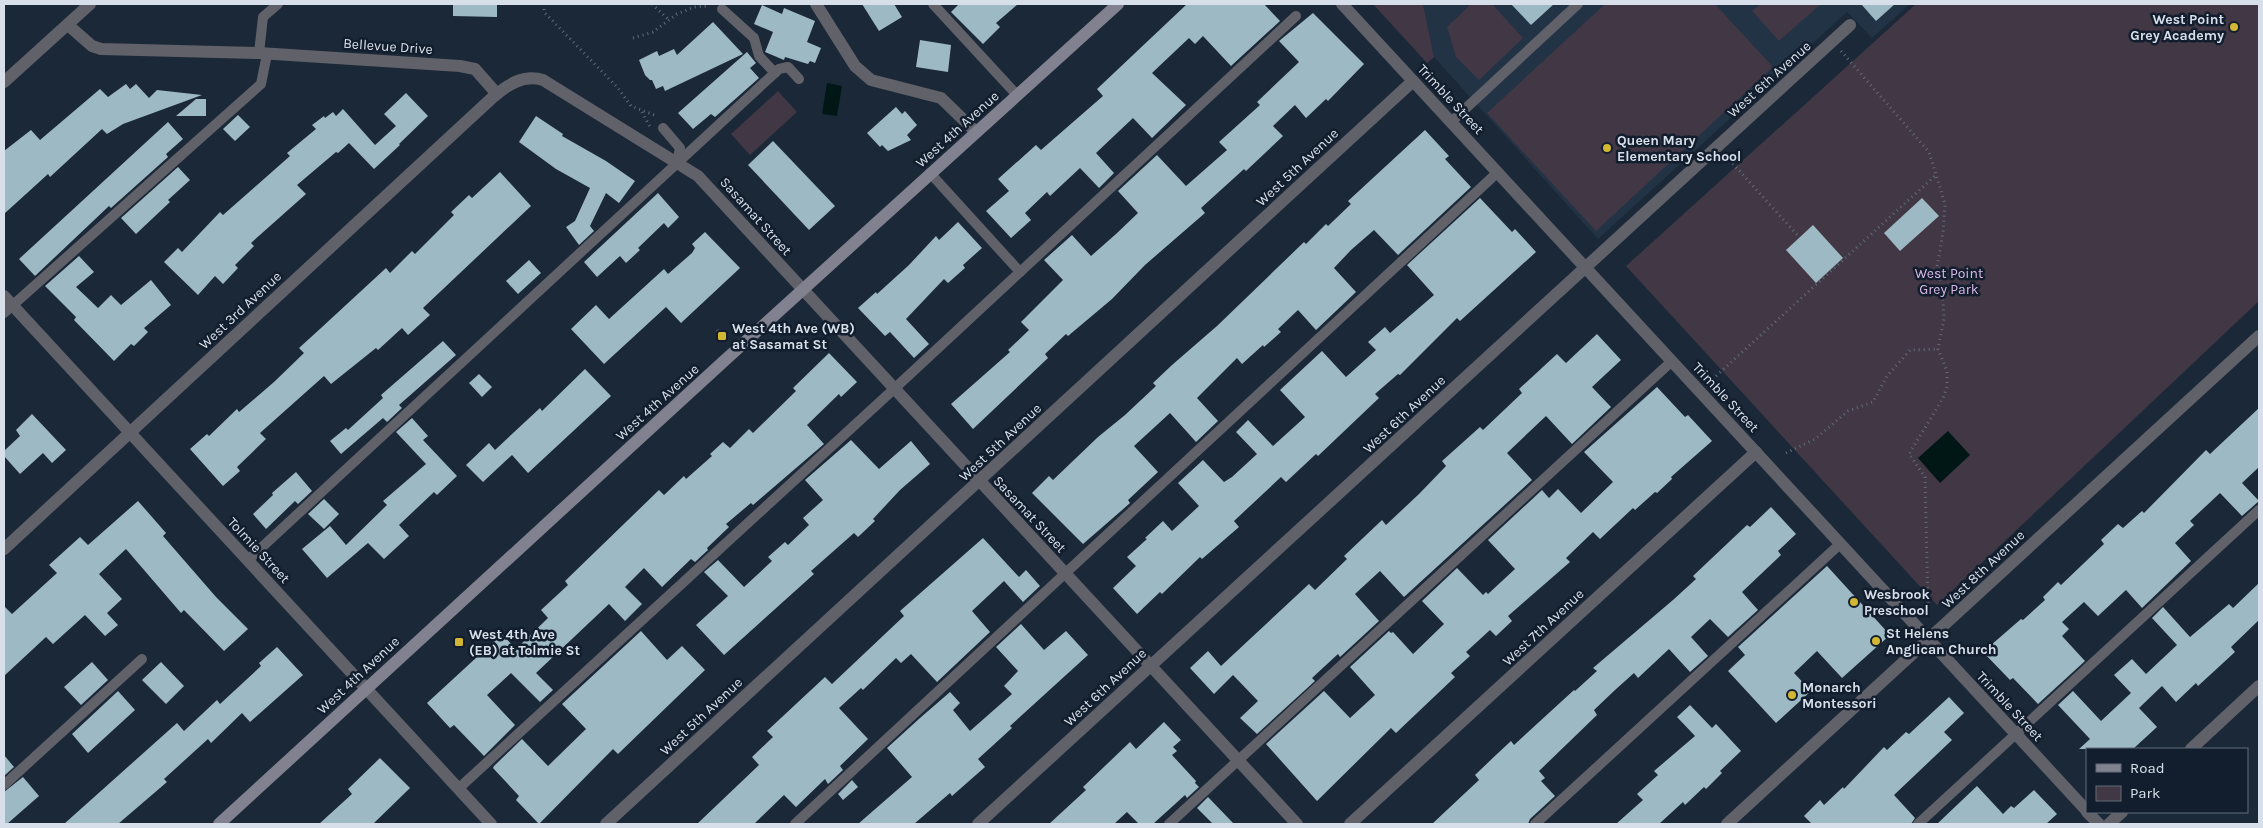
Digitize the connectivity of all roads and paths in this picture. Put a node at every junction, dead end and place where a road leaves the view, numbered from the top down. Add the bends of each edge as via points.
1 (90, 4) edge
2 (278, 4) edge
3 (544, 4) edge
4 (652, 4) edge
5 (816, 4) edge
6 (933, 4) edge
7 (1118, 4) edge
8 (1342, 4) edge
9 (1578, 4) edge
10 (722, 9) joint
11 (1296, 16) dead end
12 (669, 20) junction
13 (68, 25) junction
14 (1850, 25) dead end
15 (633, 38) dead end
16 (1832, 42) junction
17 (263, 53) junction
18 (775, 73) junction
19 (799, 79) dead end
20 (1413, 80) junction
21 (4, 82) edge
22 (497, 94) junction
23 (1017, 95) junction
24 (1452, 122) junction
25 (663, 128) joint
26 (976, 132) junction
27 (677, 162) junction
28 (1731, 162) dead end
29 (1498, 172) junction
30 (930, 173) junction
31 (1936, 175) junction
32 (1799, 237) dead end
33 (1586, 267) junction
34 (1020, 272) junction
35 (803, 290) junction
36 (7, 305) edge
37 (717, 330) dead end
38 (722, 336) dead end
39 (2259, 336) edge
40 (1938, 349) junction
41 (1672, 361) junction
42 (1716, 376) dead end
43 (894, 389) junction
44 (130, 433) junction
45 (1756, 452) junction
46 (1786, 453) dead end
47 (979, 481) junction
48 (2259, 510) edge
49 (1840, 544) junction
50 (4, 549) edge
51 (248, 560) junction
52 (1066, 575) junction
53 (1928, 608) dead end
54 (1928, 640) junction
55 (142, 659) dead end
56 (1151, 666) junction
57 (2259, 686) edge
58 (366, 688) junction
59 (2015, 734) junction
60 (2191, 748) edge
61 (1238, 760) junction
62 (4, 786) edge
63 (458, 789) junction
64 (2086, 811) edge
65 (2088, 813) edge
66 (2121, 813) edge
67 (219, 824) edge
68 (491, 824) edge
69 (606, 824) edge
70 (795, 824) edge
71 (978, 824) edge
72 (1169, 824) edge
73 (1297, 824) edge
74 (1350, 824) edge
75 (1535, 824) edge
76 (1727, 824) edge
77 (1918, 824) edge
78 (2099, 824) edge
79 (2109, 824) edge

1 - 13 street
2 - 17 lane via 263,17
3 - 25 path via 544,12 617,87 631,106 656,115
4 - 12 path
5 - 26 street via 855,66 871,80 941,98
6 - 23 lane
7 - 23 main road, West 4th Avenue
8 - 20 street, Trimble Street
9 - 24 lane
10 - 12 path via 709,6 694,8
10 - 18 lane via 754,38 760,56
11 - 34 lane
12 - 15 path via 653,32
13 - 17 street, Bellevue Drive via 92,46 102,49
13 - 21 street
14 - 16 street, West 6th Avenue
16 - 31 path via 1929,152
16 - 33 street, West 6th Avenue
17 - 22 street, Bellevue Drive via 460,66 475,69
17 - 36 lane via 261,84
18 - 19 lane via 788,67
18 - 27 lane
20 - 24 street, Trimble Street
20 - 47 street, West 5th Avenue
22 - 27 street via 513,82 532,77 543,80
22 - 44 street, West 3rd Avenue
23 - 26 main road, West 4th Avenue
24 - 29 street, Trimble Street
25 - 27 lane via 680,148
26 - 30 main road, West 4th Avenue
27 - 35 street, Sasamat Street via 698,176
27 - 51 lane
28 - 32 path
29 - 33 street, Trimble Street
29 - 52 lane
30 - 34 lane
30 - 35 main road, West 4th Avenue
31 - 40 path via 1945,204 1937,267 1944,319
31 - 42 path
33 - 41 street, Trimble Street
33 - 56 street, West 6th Avenue
34 - 43 lane
35 - 43 street, Sasamat Street
35 - 58 main road, West 4th Avenue
36 - 44 street, Tolmie Street
37 - 38 path
39 - 54 street, West 8th Avenue
40 - 46 path via 1907,351 1886,376 1873,402 1848,411 1815,439
40 - 53 path via 1948,371 1943,398 1909,454 1925,477
41 - 45 street, Trimble Street
41 - 61 lane
43 - 47 street, Sasamat Street
43 - 63 lane
44 - 50 street, West 3rd Avenue
44 - 51 street, Tolmie Street
45 - 49 street, Trimble Street
45 - 74 street, West 7th Avenue
47 - 52 street, Sasamat Street
47 - 69 street, West 5th Avenue
48 - 59 lane
49 - 54 street, Trimble Street
49 - 75 lane
51 - 58 street, Tolmie Street
52 - 56 street, Sasamat Street
52 - 70 lane
54 - 59 street, Trimble Street
54 - 76 street, West 8th Avenue
55 - 62 lane
56 - 61 street, Sasamat Street
56 - 71 street, West 6th Avenue
57 - 60 street
58 - 63 street, Tolmie Street
58 - 67 main road, West 4th Avenue
59 - 64 street, Trimble Street
59 - 77 lane
61 - 72 lane
61 - 73 street, Sasamat Street
63 - 68 street, Tolmie Street
65 - 78 street, Trimble Street
66 - 79 street

